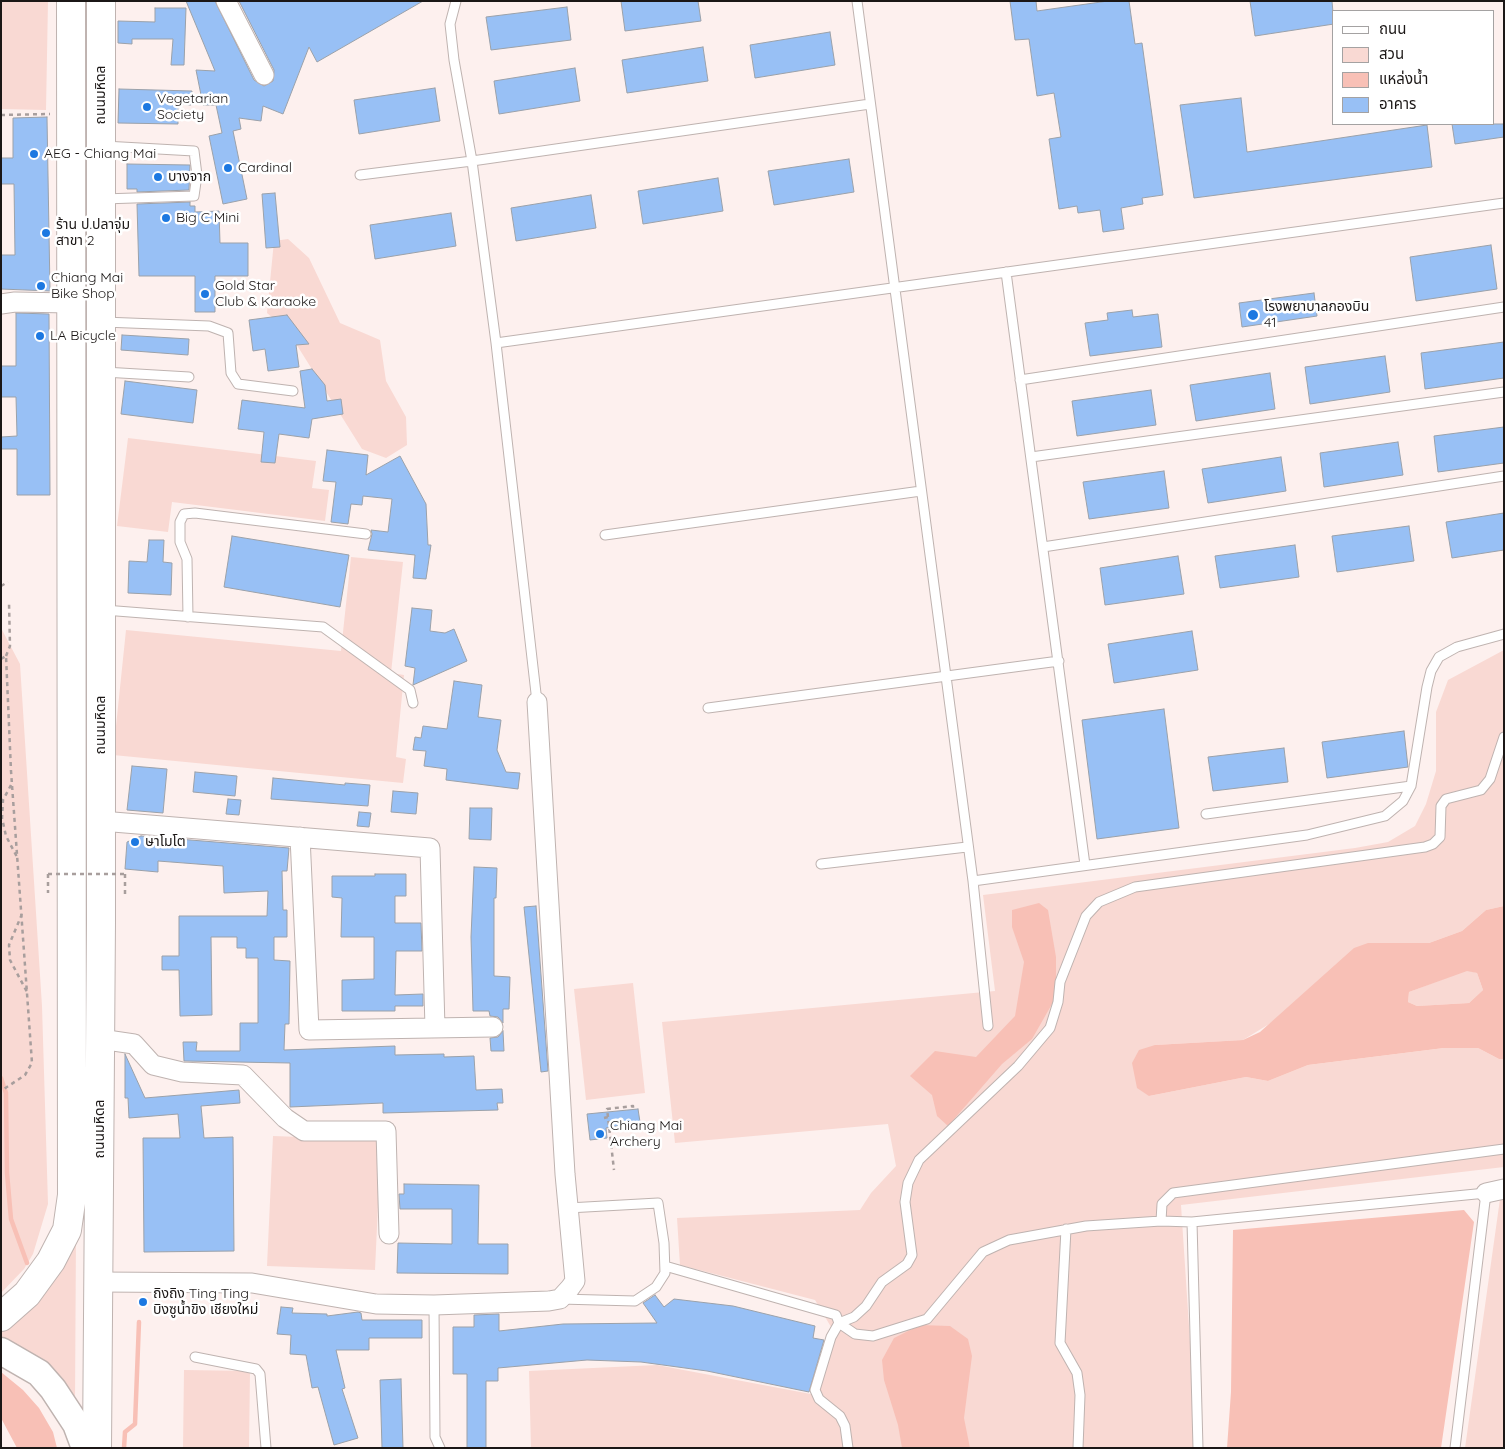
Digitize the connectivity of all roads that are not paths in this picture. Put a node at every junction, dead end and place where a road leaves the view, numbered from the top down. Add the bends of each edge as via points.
1 (71, 1) edge
2 (101, 1) edge
3 (226, 1) edge
4 (456, 1) edge
5 (857, 1) edge
6 (264, 75) dead end
7 (870, 104) junction
8 (102, 146) junction
9 (472, 161) junction
10 (360, 175) dead end
11 (102, 199) junction
12 (1504, 203) edge
13 (1006, 272) junction
14 (894, 288) junction
15 (70, 303) junction
16 (1, 304) edge
17 (1504, 307) edge
18 (102, 322) junction
19 (496, 343) junction
20 (102, 372) junction
21 (189, 377) dead end
22 (1020, 380) junction
23 (293, 390) dead end
24 (1504, 392) edge
25 (1031, 457) junction
26 (1504, 476) edge
27 (921, 491) junction
28 (366, 534) dead end
29 (605, 535) dead end
30 (1043, 547) junction
31 (70, 554) junction
32 (100, 554) junction
33 (101, 610) junction
34 (188, 616) junction
35 (1504, 634) edge
36 (1059, 661) junction
37 (945, 675) junction
38 (536, 702) joint
39 (413, 704) dead end
40 (708, 708) dead end
41 (1504, 737) edge
42 (1411, 786) junction
43 (1206, 814) dead end
44 (101, 821) junction
45 (300, 837) junction
46 (968, 847) junction
47 (821, 864) dead end
48 (1085, 865) junction
49 (972, 881) junction
50 (988, 1026) dead end
51 (493, 1027) dead end
52 (435, 1028) junction
53 (100, 1039) junction
54 (1504, 1149) edge
55 (1495, 1191) edge
56 (568, 1208) junction
57 (1161, 1220) junction
58 (1192, 1222) junction
59 (1066, 1229) junction
60 (389, 1234) dead end
61 (665, 1266) junction
62 (99, 1282) junction
63 (560, 1299) junction
64 (434, 1305) junction
65 (1, 1317) edge
66 (839, 1323) junction
67 (1, 1351) edge
68 (195, 1357) dead end
69 (84, 1448) edge
70 (97, 1448) edge
71 (266, 1448) edge
72 (440, 1448) edge
73 (848, 1448) edge
74 (1078, 1448) edge
75 (1198, 1448) edge
76 (1455, 1448) edge

1 - 15 main road, ถนนมหิดล
2 - 8 main road, ถนนมหิดล
3 - 6 street
4 - 9 lane via 450,24
5 - 7 lane
7 - 9 lane
7 - 14 lane
8 - 11 main road, ถนนมหิดล
8 - 11 lane via 194,151 197,174 194,196
9 - 10 lane
9 - 19 lane
11 - 18 main road, ถนนมหิดล
12 - 13 lane
13 - 14 lane
13 - 22 lane
14 - 19 lane
14 - 27 lane
15 - 16 street
15 - 31 main road, ถนนมหิดล
17 - 22 lane
18 - 20 main road, ถนนมหิดล
18 - 23 lane via 209,326 228,333 231,373 238,384
19 - 38 lane
20 - 21 lane
20 - 32 main road, ถนนมหิดล
22 - 25 lane
24 - 25 lane
25 - 30 lane
26 - 30 lane
27 - 29 lane
27 - 37 lane
28 - 34 lane via 184,514 180,522 180,542 187,559
30 - 36 lane
31 - 32 main road
31 - 65 main road, ถนนมหิดล via 72,1195 67,1230 51,1260 27,1294
32 - 33 main road, ถนนมหิดล
33 - 34 lane
33 - 44 main road, ถนนมหิดล
34 - 39 lane via 323,627 410,690
35 - 42 lane via 1458,647 1439,657 1427,687
36 - 37 lane
36 - 48 lane
37 - 40 lane
37 - 46 lane
38 - 56 street
41 - 66 lane via 1490,779 1482,790 1446,799 1441,806 1440,837 1434,844 1135,887 1099,902 1086,916 1060,982 1050,1028 1018,1066 919,1160 908,1183 904,1202 912,1255 907,1264 882,1282 866,1306
42 - 43 lane
42 - 48 lane via 1403,801 1385,816 1354,825 1307,835
44 - 45 street
44 - 53 main road, ถนนมหิดล
45 - 52 street via 430,848
45 - 52 street via 309,1030
46 - 47 lane
46 - 49 lane
48 - 49 lane
49 - 50 lane
51 - 52 street
53 - 60 street via 134,1044 153,1065 172,1070 243,1076 285,1118 304,1132 386,1132
53 - 62 main road, ถนนมหิดล
54 - 57 lane via 1173,1193 1162,1204
55 - 58 lane
55 - 76 lane
56 - 61 lane via 658,1203
56 - 63 street via 575,1281
57 - 58 lane
57 - 59 lane
58 - 75 lane
59 - 66 lane via 1009,1240 983,1252 927,1319 873,1336 855,1334
59 - 74 lane via 1060,1344 1077,1373 1080,1395
61 - 63 lane via 662,1280 656,1287 635,1301
61 - 66 lane via 836,1315
62 - 64 street via 252,1283 376,1304
62 - 70 main road, ถนนมหิดล
63 - 64 street
64 - 72 lane via 435,1437
66 - 73 lane via 831,1336 814,1390 819,1399 840,1416
67 - 69 main road via 39,1374 53,1389 76,1424
68 - 71 lane via 256,1369 260,1374

